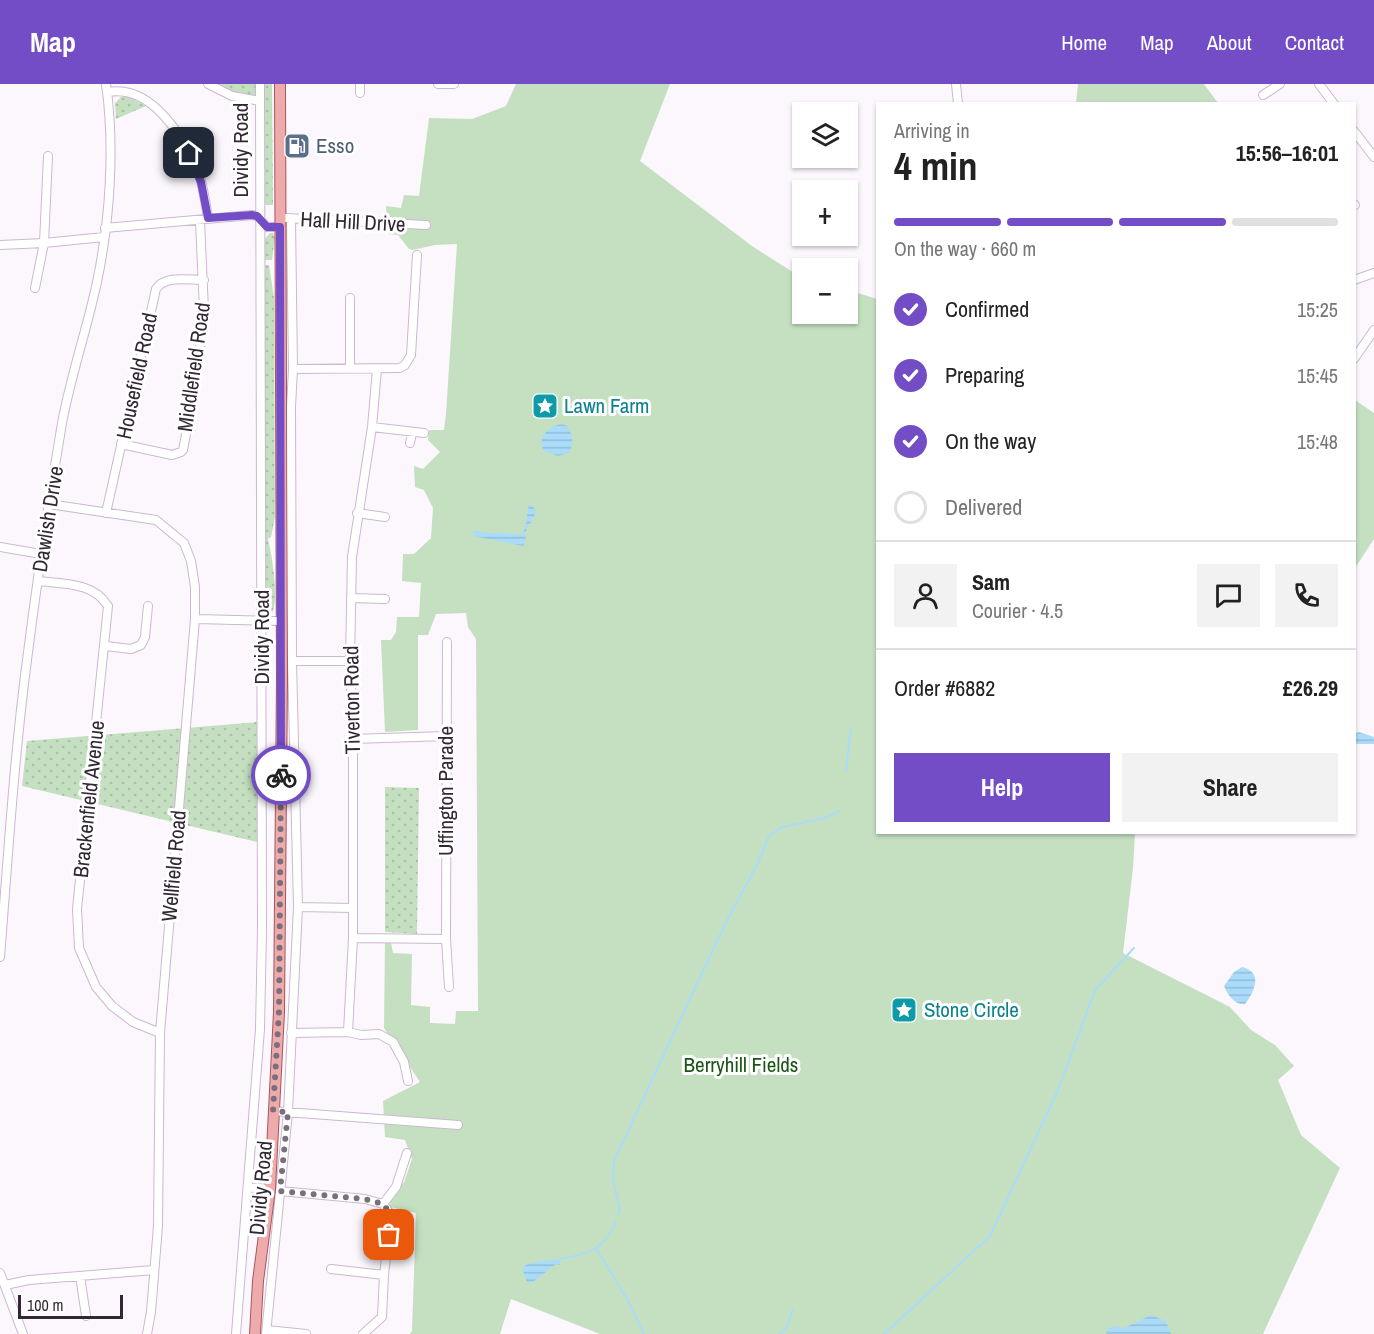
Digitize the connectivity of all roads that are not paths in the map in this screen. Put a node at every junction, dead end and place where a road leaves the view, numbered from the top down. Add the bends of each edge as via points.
1 (208, 84) edge
2 (260, 84) edge
3 (280, 84) edge
4 (438, 84) edge
5 (454, 84) edge
6 (957, 84) edge
7 (1280, 84) edge
8 (1319, 84) edge
9 (106, 88) edge
10 (1263, 95) dead end
11 (260, 101) junction
12 (958, 102) edge
13 (1332, 102) edge
14 (1356, 134) edge
15 (48, 156) dead end
16 (1374, 157) edge
17 (204, 219) junction
18 (284, 221) junction
19 (261, 222) junction
20 (426, 225) dead end
21 (105, 233) junction
22 (44, 243) junction
23 (0, 245) edge
24 (417, 255) dead end
25 (1374, 273) edge
26 (1356, 279) edge
27 (204, 280) junction
28 (35, 288) dead end
29 (350, 298) dead end
30 (1374, 330) edge
31 (1356, 356) edge
32 (350, 368) junction
33 (293, 369) junction
34 (377, 369) junction
35 (372, 427) junction
36 (412, 433) junction
37 (424, 433) dead end
38 (411, 443) dead end
39 (122, 444) junction
40 (49, 504) junction
41 (106, 513) junction
42 (357, 513) junction
43 (385, 517) dead end
44 (0, 547) edge
45 (41, 554) junction
46 (38, 581) junction
47 (351, 598) junction
48 (385, 599) dead end
49 (148, 606) dead end
50 (195, 619) junction
51 (260, 621) junction
52 (281, 621) junction
53 (447, 642) dead end
54 (106, 646) junction
55 (292, 660) junction
56 (350, 661) junction
57 (446, 735) junction
58 (353, 739) junction
59 (298, 907) junction
60 (353, 908) junction
61 (353, 938) junction
62 (446, 939) junction
63 (0, 957) edge
64 (449, 987) dead end
65 (348, 1032) junction
66 (160, 1033) junction
67 (291, 1033) junction
68 (408, 1081) dead end
69 (273, 1111) junction
70 (288, 1112) junction
71 (458, 1125) dead end
72 (407, 1153) dead end
73 (249, 1187) junction
74 (275, 1190) junction
75 (383, 1204) junction
76 (331, 1269) dead end
77 (154, 1270) junction
78 (0, 1273) edge
79 (384, 1275) junction
80 (80, 1276) junction
81 (5, 1285) junction
82 (86, 1316) dead end
83 (267, 1332) edge
84 (23, 1334) edge
85 (147, 1334) edge
86 (236, 1334) edge
87 (255, 1334) edge
88 (306, 1334) edge
89 (363, 1334) edge

1 - 11 street via 232,96
2 - 11 street, Dividy Road
3 - 18 main road, Dividy Road
4 - 5 street
6 - 12 street
7 - 10 street
8 - 13 street
9 - 17 street, Middlefield Road via 137,96 152,105 181,139 201,182
9 - 21 street, Dawlish Drive via 109,184
11 - 19 street, Dividy Road
14 - 16 street
15 - 22 street
17 - 19 street, Hall Hill Drive via 252,215
17 - 21 street, Hall Hill Drive
17 - 27 street, Middlefield Road
18 - 19 street, Hall Hill Drive via 267,227
18 - 20 street, Hall Hill Drive
18 - 33 street, Dividy Road
18 - 52 main road, Dividy Road
19 - 51 street, Dividy Road
21 - 22 street, Hall Hill Drive
21 - 40 street, Dawlish Drive via 98,279 62,423
22 - 23 street, Hall Hill Drive
22 - 28 street
24 - 34 street via 411,356 400,368
25 - 26 street
27 - 39 street, Housefield Road via 170,280 156,289
27 - 39 street, Middlefield Road via 197,377 183,450 172,455
29 - 32 street
30 - 31 street
32 - 33 street
32 - 34 street
33 - 55 street, Dividy Road
34 - 35 street, Tiverton Road
35 - 36 street
35 - 42 street, Tiverton Road
36 - 37 street
36 - 38 street
39 - 41 street, Housefield Road
40 - 41 street, Wellfield Road
40 - 45 street, Dawlish Drive
41 - 50 street, Wellfield Road via 156,520 184,543 194,573
42 - 43 street
42 - 47 street, Tiverton Road
44 - 45 street
45 - 46 street, Dawlish Drive
46 - 54 street, Brackenfield Avenue via 89,588 102,597 108,606
46 - 63 street, Dawlish Drive via 26,662
47 - 48 street
47 - 56 street, Tiverton Road
49 - 54 street via 141,645 132,649
50 - 51 street
50 - 66 street, Wellfield Road
51 - 52 street
51 - 73 street, Dividy Road via 262,929 260,1029
52 - 69 main road, Dividy Road via 279,1012
53 - 57 street, Uffington Parade
54 - 66 street, Brackenfield Avenue via 77,909 79,948 96,987 112,1006 133,1022
55 - 56 street
55 - 59 street, Dividy Road
56 - 58 street, Tiverton Road
57 - 58 street
57 - 62 street, Uffington Parade
58 - 60 street, Tiverton Road
59 - 60 street
59 - 67 street, Dividy Road
60 - 61 street, Tiverton Road
61 - 62 street
61 - 65 street, Tiverton Road
62 - 64 street, Uffington Parade
65 - 67 street
65 - 68 street via 380,1034 393,1042 404,1062
66 - 77 street, Wellfield Road
67 - 70 street, Dividy Road
69 - 70 street
69 - 74 main road, Dividy Road
70 - 71 street
70 - 74 street, Dividy Road
72 - 75 street via 396,1187
73 - 74 street, Dividy Road
73 - 86 street, Dividy Road
74 - 75 street
74 - 83 street, Dividy Road
74 - 87 main road, Dividy Road via 258,1281
75 - 79 street via 391,1215
76 - 79 street
77 - 80 street
77 - 85 street, Wellfield Road
78 - 81 street
79 - 89 street via 382,1317
80 - 81 street
80 - 82 street
81 - 84 street
83 - 88 street

